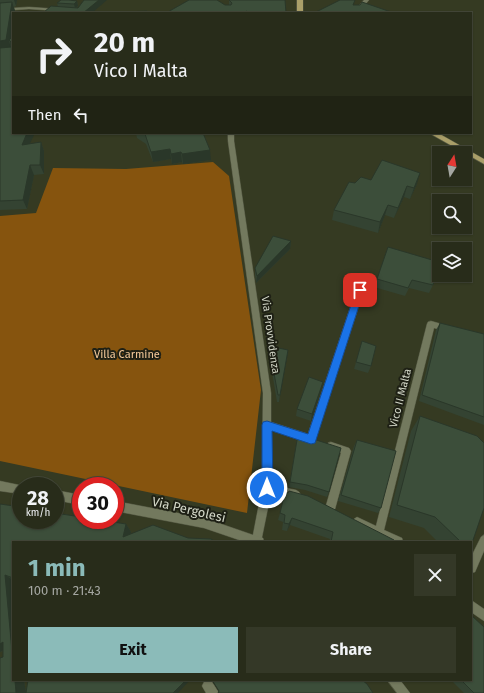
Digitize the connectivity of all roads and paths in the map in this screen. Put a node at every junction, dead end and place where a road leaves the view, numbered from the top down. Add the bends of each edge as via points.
1 (300, 0) edge
2 (367, 0) edge
3 (0, 10) edge
4 (62, 11) edge
5 (300, 12) edge
6 (356, 12) edge
7 (231, 134) edge
8 (434, 134) edge
9 (484, 162) edge
10 (360, 290) dead end
11 (461, 332) edge
12 (267, 425) junction
13 (318, 442) junction
14 (0, 486) edge
15 (12, 488) edge
16 (267, 488) junction
17 (307, 498) edge
18 (318, 503) edge
19 (124, 508) edge
20 (351, 519) edge
21 (379, 532) junction
22 (484, 540) edge
23 (258, 541) edge
24 (396, 541) edge
25 (472, 566) edge
26 (472, 606) edge
27 (484, 616) edge
28 (393, 681) edge
29 (404, 693) edge

1 - 5 main road
2 - 6 street
3 - 4 street via 29,8
7 - 12 street, Via Provvidenza via 267,393
8 - 9 main road
10 - 13 street
11 - 21 street, Vico II Malta via 431,324 411,421
12 - 13 street
12 - 16 street, Via Provvidenza
13 - 18 street via 346,451 334,510
14 - 15 street
16 - 17 street
16 - 23 street, Via Provvidenza
19 - 23 street, Via Pergolesi via 204,522
20 - 21 street
21 - 24 street
22 - 25 street
26 - 27 street
28 - 29 street

